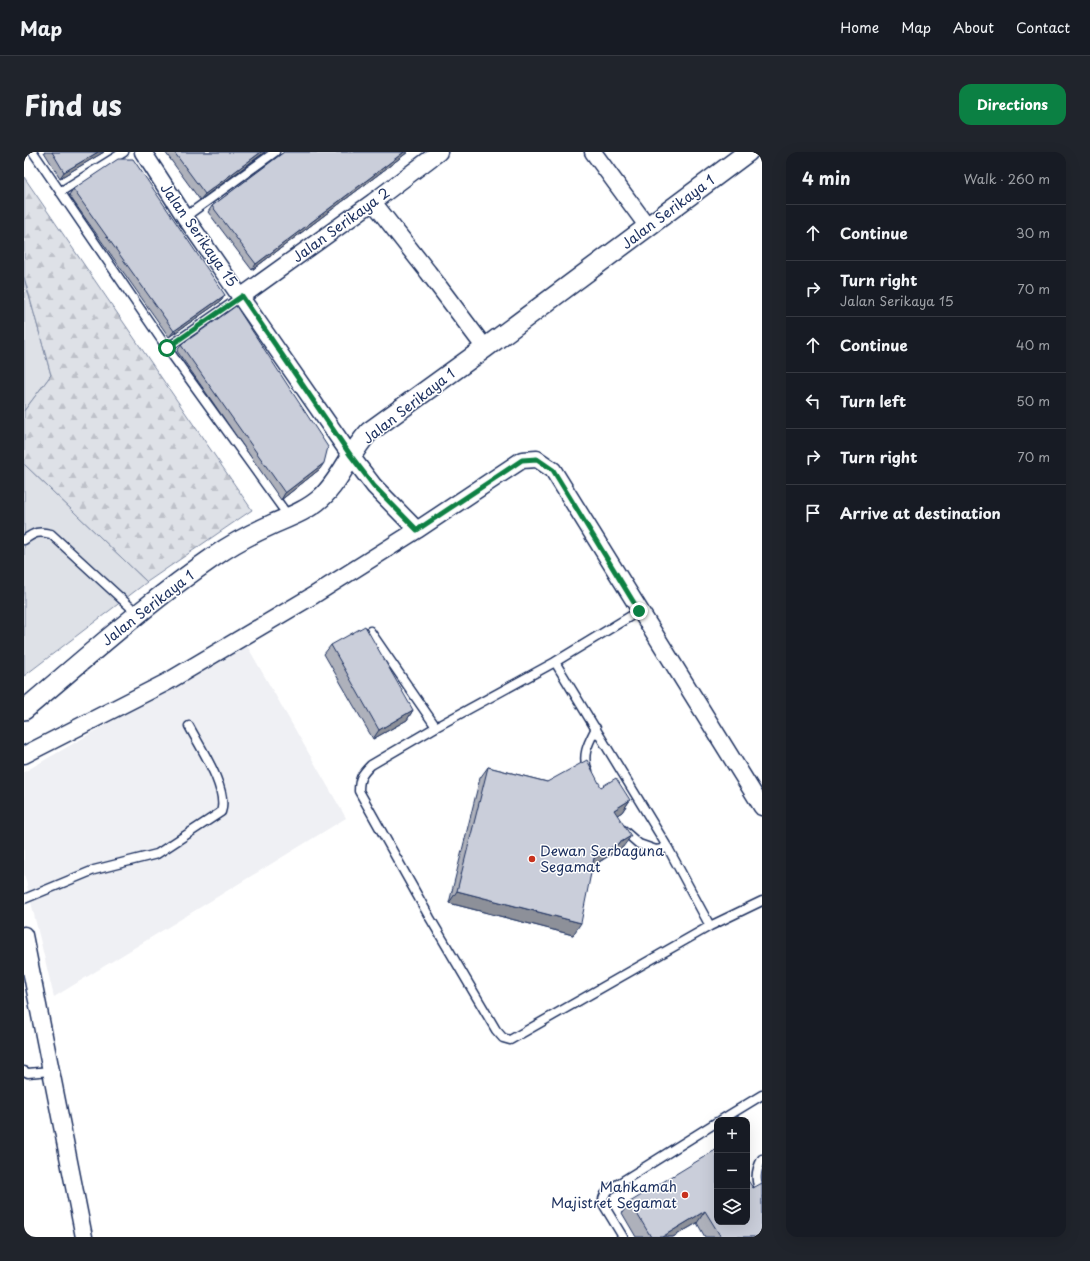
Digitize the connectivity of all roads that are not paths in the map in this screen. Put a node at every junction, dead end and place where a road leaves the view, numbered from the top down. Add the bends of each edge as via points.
1 (33, 152) edge
2 (124, 152) edge
3 (143, 152) edge
4 (275, 152) edge
5 (439, 152) edge
6 (593, 152) edge
7 (738, 155) edge
8 (60, 192) junction
9 (373, 202) junction
10 (186, 217) junction
11 (648, 227) junction
12 (242, 296) junction
13 (167, 348) junction
14 (485, 348) junction
15 (351, 456) junction
16 (289, 517) junction
17 (417, 530) junction
18 (24, 540) edge
19 (639, 611) junction
20 (138, 614) junction
21 (370, 630) dead end
22 (555, 662) junction
23 (24, 710) edge
24 (189, 726) dead end
25 (436, 727) junction
26 (596, 728) junction
27 (24, 755) edge
28 (592, 781) edge
29 (762, 807) edge
30 (617, 823) edge
31 (668, 848) junction
32 (24, 899) edge
33 (762, 901) edge
34 (710, 926) junction
35 (24, 935) edge
36 (24, 1071) edge
37 (50, 1071) junction
38 (762, 1095) edge
39 (726, 1117) edge
40 (714, 1124) edge
41 (762, 1159) edge
42 (762, 1192) edge
43 (84, 1237) edge
44 (623, 1237) edge

1 - 8 lane
2 - 8 lane
3 - 10 street, Jalan Serikaya 15
4 - 10 lane
5 - 9 street, Jalan Serikaya 2
6 - 11 street
7 - 11 street, Jalan Serikaya 1
8 - 13 lane
9 - 12 street, Jalan Serikaya 2
9 - 14 street
10 - 12 street, Jalan Serikaya 15
11 - 14 street, Jalan Serikaya 1
12 - 13 lane
12 - 15 street, Jalan Serikaya 15
13 - 16 lane
14 - 15 street, Jalan Serikaya 1 via 369,432
15 - 16 street, Jalan Serikaya 1 via 329,490 320,499
15 - 17 street, Jalan Serikaya 15 via 374,486
16 - 20 street, Jalan Serikaya 1 via 251,534 216,555
17 - 19 street via 522,460 537,459 553,470
17 - 27 street via 314,595 167,682
18 - 20 lane via 34,533 51,534
19 - 22 lane
19 - 29 street
20 - 23 street, Jalan Serikaya 1
21 - 25 lane
22 - 25 lane
22 - 26 lane
24 - 32 lane via 221,790 221,812 157,854 94,870
25 - 34 lane via 372,765 364,772 359,782 359,791 434,925 503,1038 510,1040
26 - 28 lane via 584,760
26 - 31 lane
30 - 31 lane via 639,844 656,850
31 - 34 lane
33 - 34 lane
35 - 37 street
36 - 37 lane
37 - 43 street
38 - 39 lane
40 - 44 lane via 604,1194 603,1204
41 - 42 lane via 756,1178

